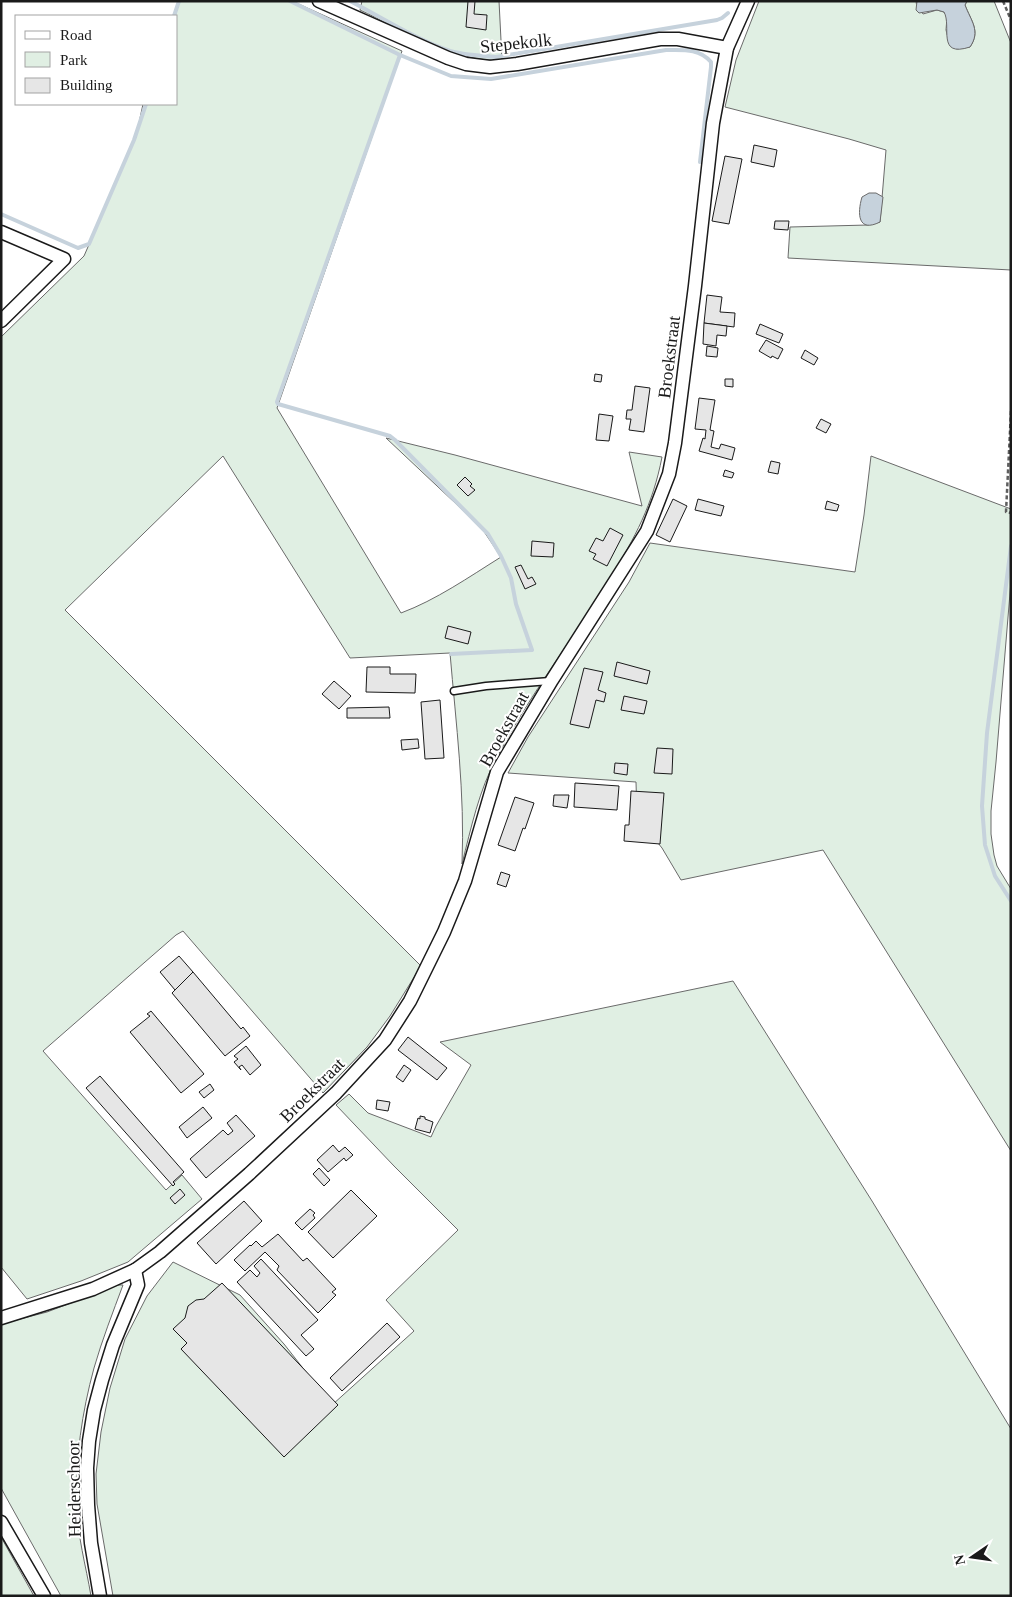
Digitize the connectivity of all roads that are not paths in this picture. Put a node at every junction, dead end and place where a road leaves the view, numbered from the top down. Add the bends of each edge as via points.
1 (319, 1) edge
2 (748, 1) edge
3 (727, 48) junction
4 (1, 232) edge
5 (1, 321) edge
6 (552, 680) junction
7 (454, 691) dead end
8 (135, 1270) junction
9 (1, 1318) edge
10 (1, 1522) edge
11 (44, 1596) edge
12 (100, 1596) edge

1 - 3 street, Stepekolk via 466,64 517,64 660,39
2 - 3 street, Broekstraat
3 - 6 street, Broekstraat via 713,123 696,286 668,474 647,531
4 - 5 street via 64,259
6 - 7 lane
6 - 8 street, Broekstraat via 497,772 465,881 444,932 410,1001 385,1040 336,1093 249,1174
8 - 9 street, Broekstraat via 93,1289
8 - 12 street, Heiderschoor via 138,1285 112,1345 89,1441 88,1505
10 - 11 street

